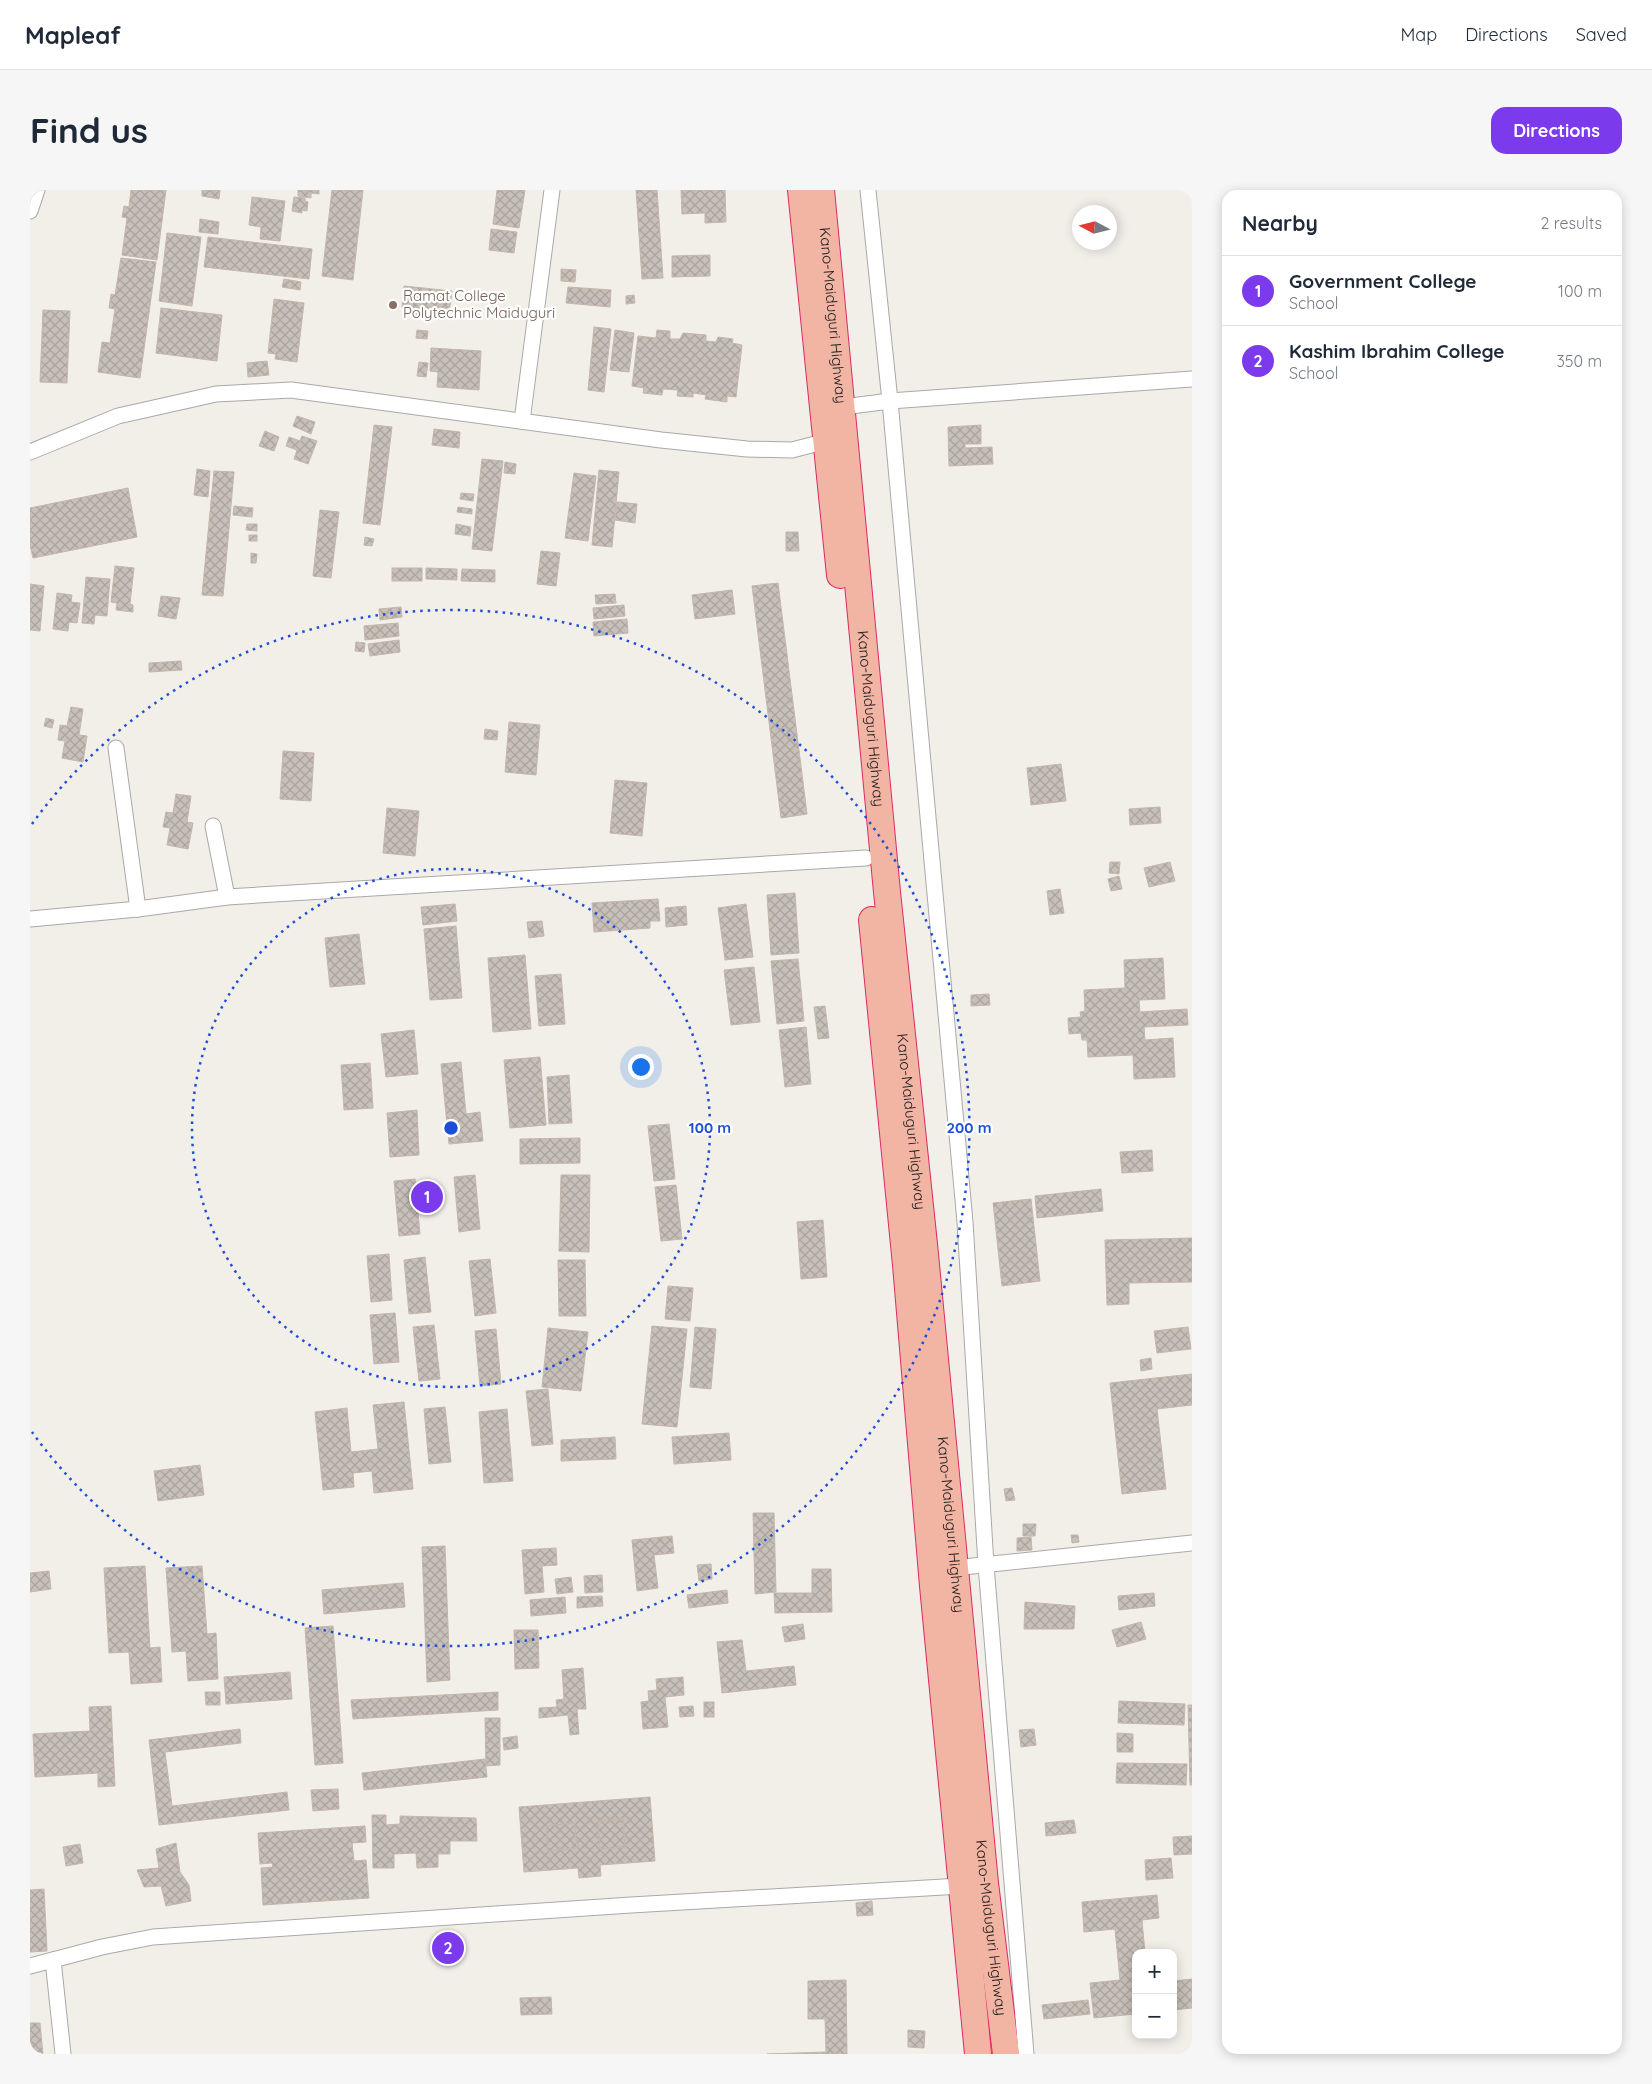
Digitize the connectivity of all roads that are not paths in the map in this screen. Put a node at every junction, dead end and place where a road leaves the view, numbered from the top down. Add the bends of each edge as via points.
1 (37, 190) edge
2 (552, 190) edge
3 (801, 190) edge
4 (821, 190) edge
5 (868, 190) edge
6 (30, 212) edge
7 (1192, 379) edge
8 (890, 401) junction
9 (843, 407) junction
10 (522, 421) junction
11 (827, 441) junction
12 (30, 452) edge
13 (116, 748) dead end
14 (213, 826) dead end
15 (866, 858) junction
16 (227, 897) junction
17 (138, 909) junction
18 (30, 919) edge
19 (1192, 1543) edge
20 (986, 1565) junction
21 (954, 1568) junction
22 (961, 1886) junction
23 (53, 1960) junction
24 (30, 1966) edge
25 (63, 2054) edge
26 (978, 2054) edge
27 (1006, 2054) edge
28 (1026, 2054) edge

1 - 6 street
2 - 10 street
3 - 11 highway, Kano-Maiduguri Highway
4 - 9 highway, Kano-Maiduguri Highway
5 - 8 street
7 - 8 street
8 - 9 street
8 - 20 street via 965,1222
9 - 21 highway, Kano-Maiduguri Highway
10 - 11 street via 748,449 792,450
10 - 12 street via 291,390 216,394 118,416
11 - 15 highway, Kano-Maiduguri Highway
13 - 17 street
14 - 16 street
15 - 16 street
15 - 22 highway, Kano-Maiduguri Highway
16 - 17 street
17 - 18 street
19 - 20 street
20 - 21 street
20 - 28 street
21 - 27 highway, Kano-Maiduguri Highway via 985,1883
22 - 23 street via 152,1937
22 - 26 highway, Kano-Maiduguri Highway
23 - 24 street
23 - 25 street

